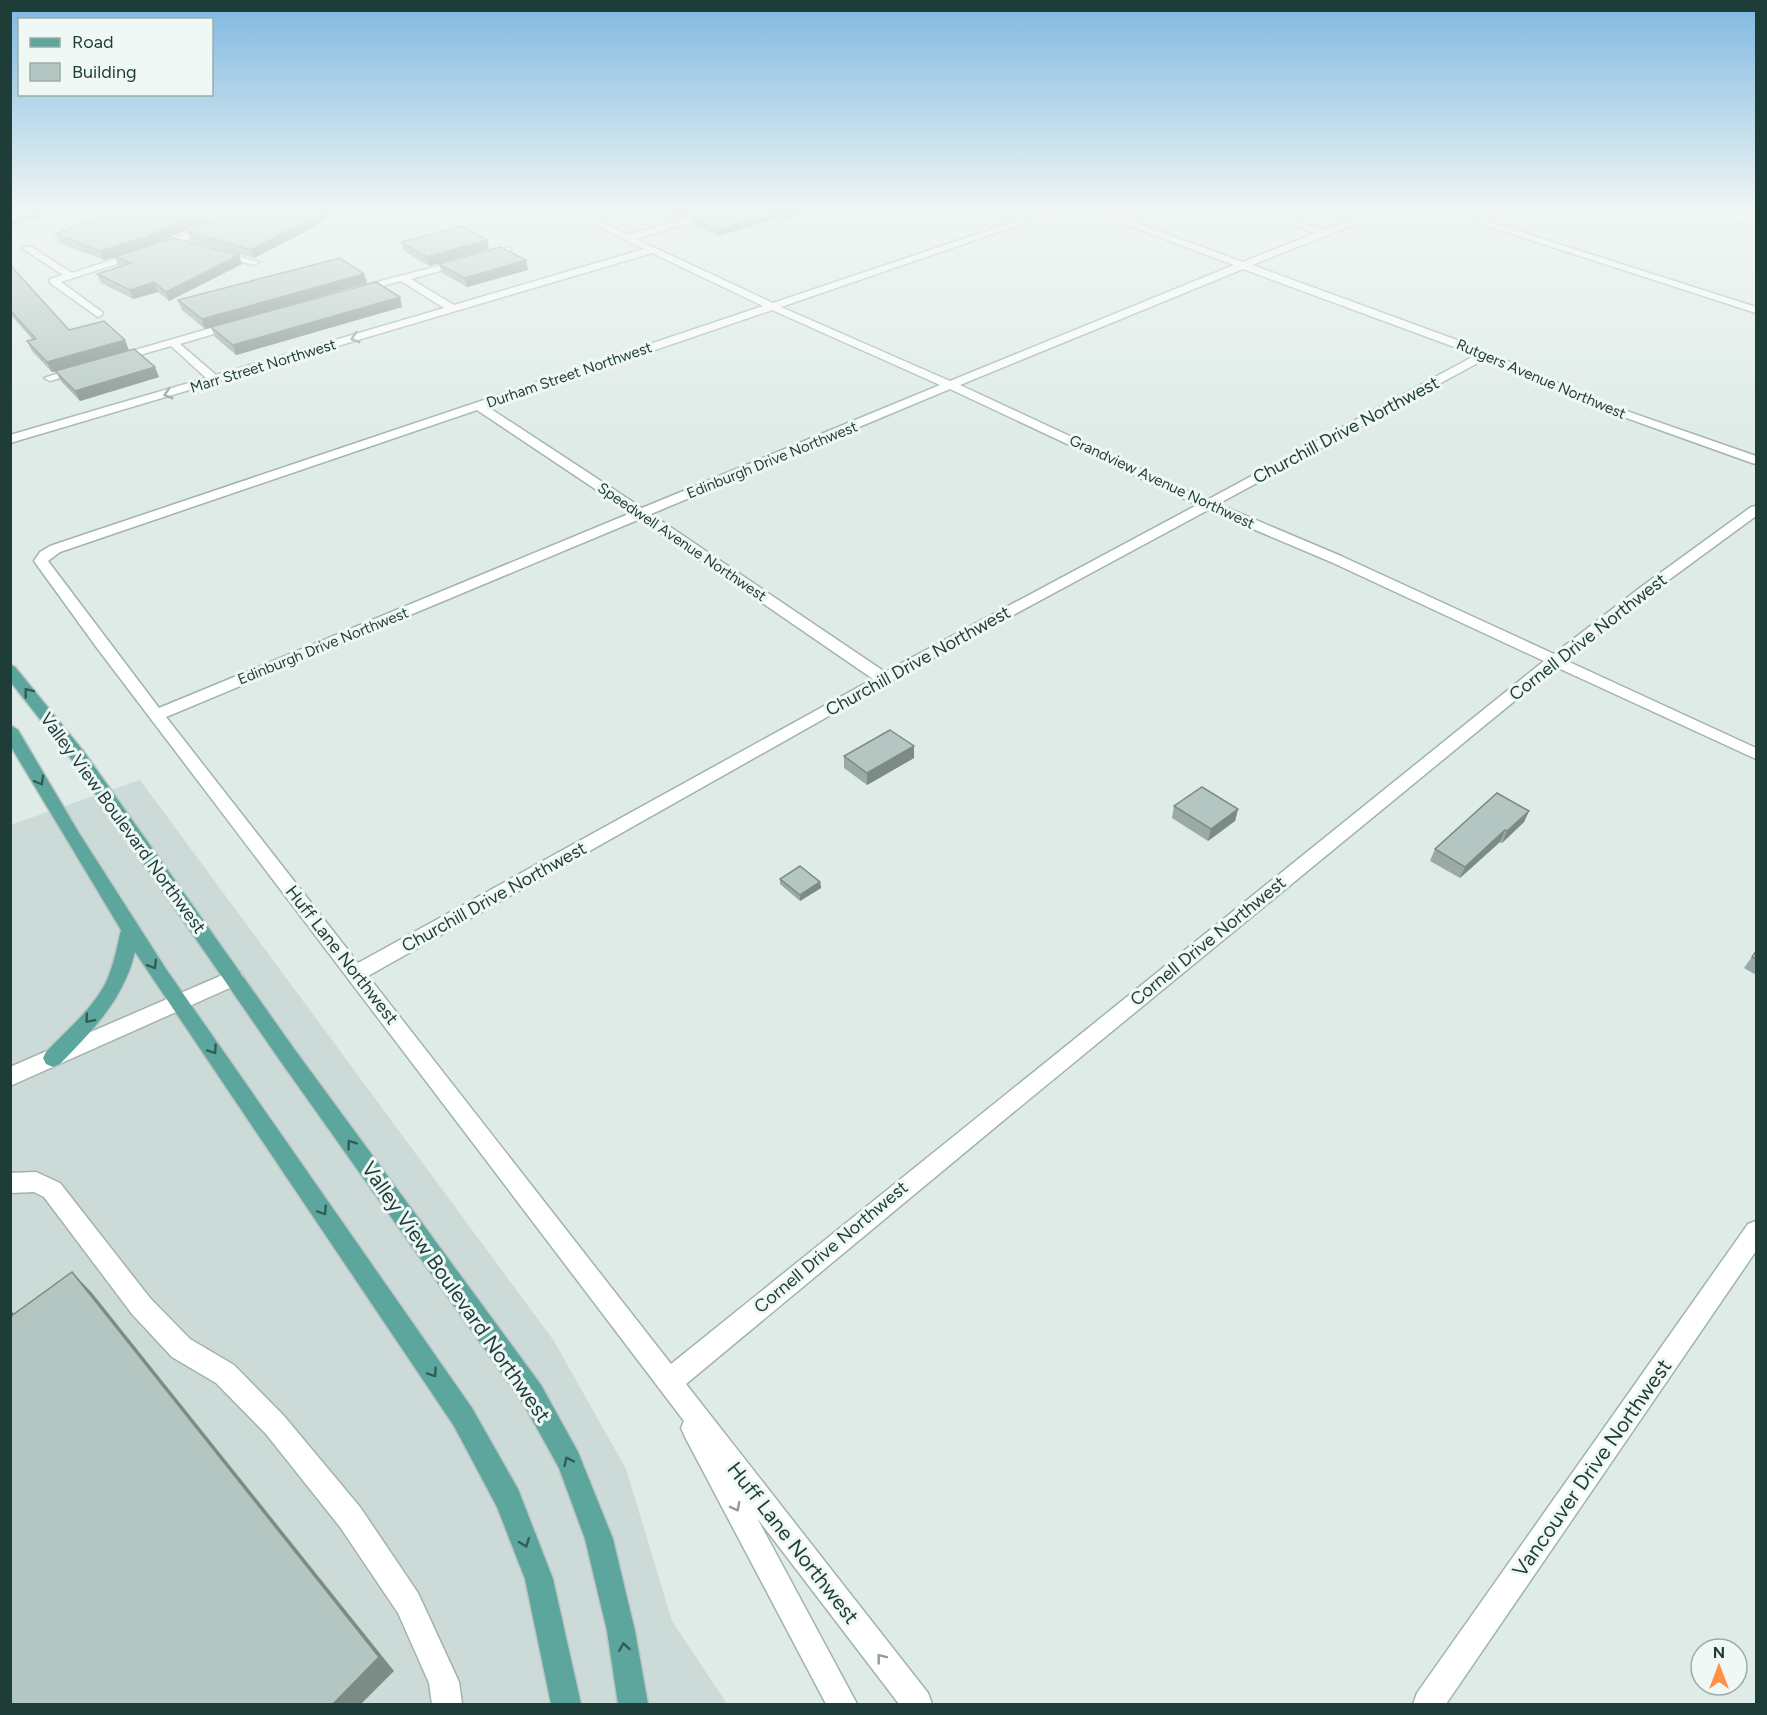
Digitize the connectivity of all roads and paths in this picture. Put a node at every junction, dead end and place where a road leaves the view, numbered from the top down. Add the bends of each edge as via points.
1 (64, 289) edge
2 (363, 289) edge
3 (421, 289) edge
4 (520, 289) edge
5 (735, 289) edge
6 (822, 289) edge
7 (1187, 289) edge
8 (1306, 289) edge
9 (1690, 289) edge
10 (345, 294) edge
11 (771, 306) junction
12 (453, 309) junction
13 (1756, 310) edge
14 (98, 314) dead end
15 (242, 323) edge
16 (172, 342) junction
17 (1485, 355) junction
18 (50, 378) dead end
19 (215, 380) junction
20 (952, 386) junction
21 (478, 406) junction
22 (10, 439) edge
23 (1756, 460) edge
24 (1208, 505) junction
25 (1756, 510) edge
26 (642, 514) junction
27 (77, 542) joint
28 (1556, 660) junction
29 (10, 670) edge
30 (884, 680) junction
31 (158, 714) junction
32 (10, 730) edge
33 (1756, 754) edge
34 (131, 929) junction
35 (355, 974) junction
36 (234, 978) junction
37 (180, 1002) junction
38 (53, 1058) junction
39 (10, 1077) edge
40 (10, 1183) edge
41 (1756, 1232) edge
42 (669, 1382) junction
43 (447, 1704) edge
44 (566, 1704) edge
45 (633, 1704) edge
46 (842, 1704) edge
47 (917, 1704) edge
48 (1428, 1704) edge

1 - 14 street
2 - 10 street
3 - 12 street
4 - 12 street, Marr Street Northwest
5 - 11 street, Grandview Avenue Northwest
6 - 11 street, Durham Street Northwest
7 - 20 street, Edinburgh Drive Northwest
8 - 17 street, Rutgers Avenue Northwest
9 - 13 street
11 - 20 street, Grandview Avenue Northwest
11 - 21 street, Durham Street Northwest
12 -> 19 street, Marr Street Northwest
15 - 16 street
16 - 18 street
16 - 19 street
17 - 23 street, Rutgers Avenue Northwest via 1611,409
17 - 24 street, Churchill Drive Northwest
19 -> 22 street, Marr Street Northwest
20 - 24 street, Grandview Avenue Northwest
20 - 26 street, Edinburgh Drive Northwest
21 - 26 street, Speedwell Avenue Northwest
21 - 27 street, Durham Street Northwest
24 - 28 street, Grandview Avenue Northwest
24 - 30 street, Churchill Drive Northwest
25 - 28 street, Cornell Drive Northwest
26 - 30 street, Speedwell Avenue Northwest
26 - 31 street, Edinburgh Drive Northwest
27 - 31 street, Huff Lane Northwest via 45,555 41,561 44,568
28 - 33 street, Grandview Avenue Northwest
28 - 42 street, Cornell Drive Northwest via 943,1155
36 -> 29 main road, Valley View Boulevard Northwest via 78,756
30 - 35 street, Churchill Drive Northwest
31 - 35 street, Huff Lane Northwest
32 -> 34 main road, Valley View Boulevard Northwest
34 -> 37 main road, Valley View Boulevard Northwest
34 -> 38 main road via 122,968 107,996
35 - 42 street, Huff Lane Northwest
36 - 37 street
45 -> 36 main road, Valley View Boulevard Northwest via 621,1630 599,1539 569,1461 532,1394
37 - 38 street
37 -> 44 main road, Valley View Boulevard Northwest via 469,1428 508,1499 539,1579
38 - 39 street
40 - 43 street via 36,1182 52,1190 141,1306 181,1348 225,1374 275,1425 350,1517 408,1603 444,1682
41 - 48 street, Vancouver Drive Northwest
42 -> 46 street, Huff Lane Northwest
47 -> 42 street, Huff Lane Northwest

